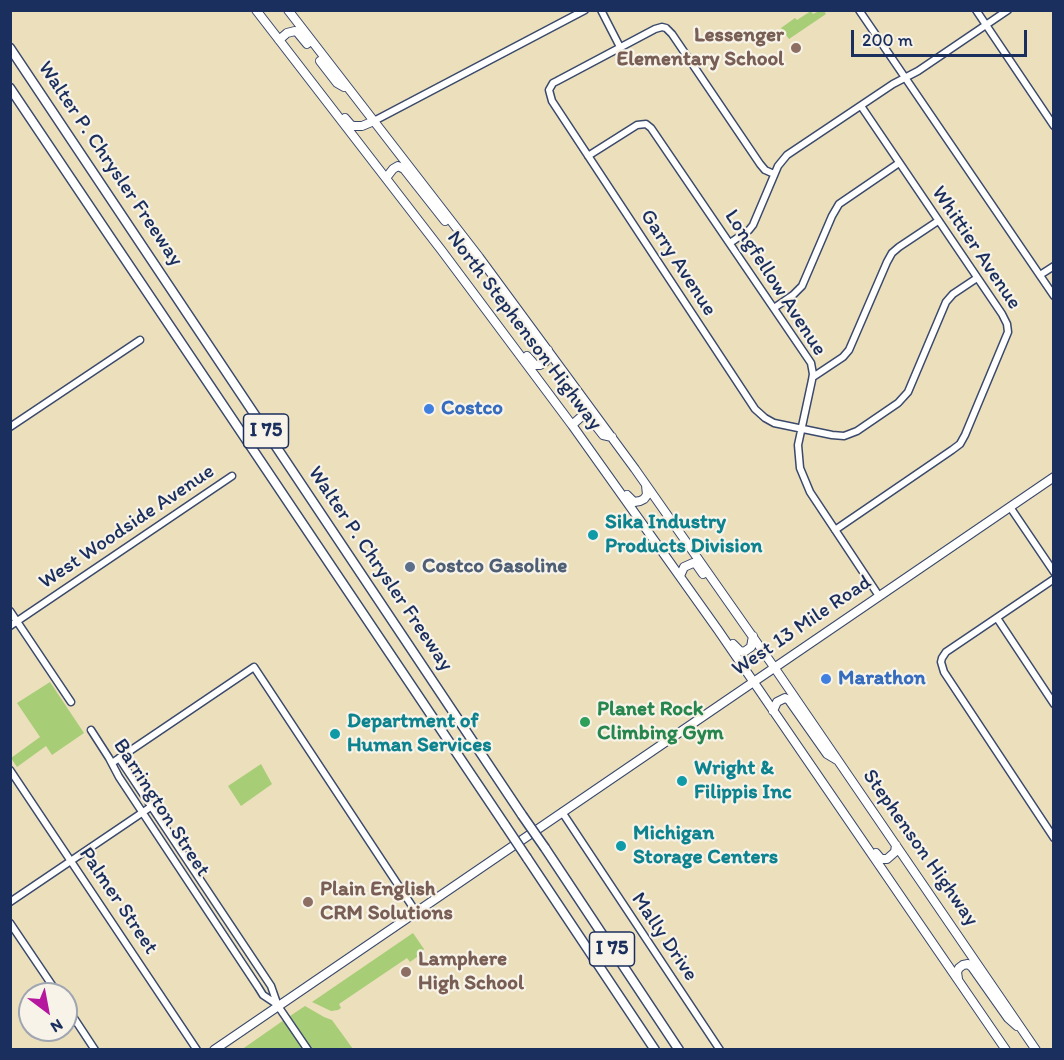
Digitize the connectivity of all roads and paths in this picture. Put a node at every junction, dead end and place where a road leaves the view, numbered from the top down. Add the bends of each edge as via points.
1 (256, 10) edge
2 (288, 10) edge
3 (585, 10) edge
4 (601, 10) edge
5 (860, 10) edge
6 (975, 10) edge
7 (1008, 10) edge
8 (986, 26) junction
9 (279, 40) junction
10 (620, 47) junction
11 (10, 48) edge
12 (302, 70) junction
13 (906, 78) junction
14 (10, 88) edge
15 (352, 94) junction
16 (861, 106) junction
17 (374, 121) junction
18 (1053, 126) edge
19 (588, 156) junction
20 (899, 163) junction
21 (774, 174) junction
22 (386, 178) junction
23 (938, 220) junction
24 (459, 231) junction
25 (730, 243) junction
26 (1053, 266) edge
27 (1040, 275) junction
28 (977, 278) junction
29 (1053, 296) edge
30 (485, 308) junction
31 (774, 308) junction
32 (140, 340) dead end
33 (548, 350) junction
34 (813, 377) junction
35 (572, 425) junction
36 (10, 427) edge
37 (802, 429) junction
38 (612, 436) junction
39 (232, 476) dead end
40 (1053, 477) edge
41 (611, 480) junction
42 (646, 485) junction
43 (1010, 507) junction
44 (835, 530) junction
45 (1053, 572) edge
46 (680, 576) junction
47 (1053, 579) edge
48 (690, 590) junction
49 (879, 596) junction
50 (10, 612) edge
51 (739, 617) junction
52 (997, 618) junction
53 (17, 621) junction
54 (10, 626) edge
55 (753, 636) junction
56 (774, 667) junction
57 (753, 681) junction
58 (71, 702) dead end
59 (1053, 704) edge
60 (774, 711) junction
61 (91, 730) dead end
62 (119, 758) junction
63 (839, 762) junction
64 (112, 763) junction
65 (813, 767) junction
66 (10, 770) edge
67 (152, 806) junction
68 (562, 812) junction
69 (143, 813) junction
70 (533, 831) junction
71 (1053, 837) edge
72 (896, 845) junction
73 (72, 861) junction
74 (213, 899) junction
75 (10, 902) edge
76 (204, 905) junction
77 (416, 912) junction
78 (10, 923) edge
79 (957, 979) junction
80 (50, 982) edge
81 (278, 1006) junction
82 (78, 1024) edge
83 (1023, 1030) junction
84 (95, 1050) edge
85 (198, 1050) edge
86 (214, 1050) edge
87 (308, 1050) edge
88 (655, 1050) edge
89 (680, 1050) edge
90 (720, 1050) edge
91 (1006, 1050) edge
92 (1036, 1050) edge

1 - 9 main road, North Stephenson Highway
2 - 15 main road, North Stephenson Highway
3 - 17 street
4 - 10 street
5 - 13 street
6 - 8 street
7 - 8 street
8 - 13 street
8 - 18 street
9 - 12 main road, North Stephenson Highway
9 - 15 main road via 287,33 298,33 337,82
10 - 19 street, Garry Avenue via 557,81 549,90 552,101
10 - 21 street via 658,27 666,28 760,164
11 - 70 highway, Walter P. Chrysler Freeway / I 75, bridge
12 - 17 main road via 315,79 351,125
12 - 22 main road, North Stephenson Highway
13 - 16 street
13 - 27 street
14 - 88 highway, Walter P. Chrysler Freeway / I 75, bridge
15 - 17 main road, North Stephenson Highway
16 - 20 street, Whittier Avenue
16 - 21 street via 787,155
17 - 24 main road, North Stephenson Highway
19 - 25 street, Longfellow Avenue via 637,124 649,126
19 - 37 street, Garry Avenue via 755,408 774,423
20 - 23 street, Whittier Avenue
20 - 31 street via 836,208 804,282 796,293
21 - 25 street via 753,225
22 - 24 main road via 398,166 404,169 443,219
22 - 30 main road, North Stephenson Highway
23 - 28 street, Whittier Avenue
23 - 34 street via 892,253 849,350
24 - 33 main road, North Stephenson Highway
25 - 31 street, Longfellow Avenue
26 - 27 street
27 - 29 street
28 - 37 street, Garry Avenue via 946,302 908,392 898,403 849,435
28 - 44 street, Whittier Avenue via 1005,320 1008,332 963,439
30 - 33 main road via 498,317 535,365 545,362
30 - 35 main road, North Stephenson Highway
31 - 34 street, Longfellow Avenue via 810,363
32 - 36 street
33 - 38 main road, North Stephenson Highway
34 - 37 street, Longfellow Avenue
35 - 38 main road via 586,416 603,435
35 - 41 main road, North Stephenson Highway
37 - 44 street, Longfellow Avenue via 798,445 800,468 810,492
38 - 42 main road, North Stephenson Highway
39 - 53 street, West Woodside Avenue
40 - 43 main road, West 13 Mile Road
41 - 42 main road via 637,502 646,497
41 - 46 main road, North Stephenson Highway
42 - 51 main road, North Stephenson Highway
43 - 45 street
43 - 49 main road, West 13 Mile Road
44 - 49 street, Longfellow Avenue
46 - 48 main road, North Stephenson Highway
46 - 51 main road via 687,565 696,564 730,612
47 - 52 street
48 - 55 main road via 707,606 740,651 751,647
48 - 57 main road, North Stephenson Highway
49 - 56 main road, West 13 Mile Road
50 - 53 street
51 - 55 main road, North Stephenson Highway
52 - 59 street
52 - 71 street via 946,652 941,662
53 - 54 street, West Woodside Avenue
53 - 58 street
55 - 56 main road, North Stephenson Highway
56 - 57 main road, West 13 Mile Road
56 - 63 main road, Stephenson Highway
57 - 60 main road, Stephenson Highway
57 - 68 main road, West 13 Mile Road
60 - 63 main road via 777,702 789,700 827,754
60 - 65 main road, Stephenson Highway
61 - 64 street, Barrington Street
62 - 64 street
62 - 67 street, Barrington Street
62 - 77 street via 254,666
63 - 72 main road, Stephenson Highway
64 - 69 street, Barrington Street
65 - 72 main road via 878,856 890,858
65 - 79 main road, Stephenson Highway
66 - 73 street, Palmer Street
67 - 69 street
67 - 74 street, Barrington Street
68 - 70 main road, West 13 Mile Road
68 - 90 street, Mally Drive
69 - 73 street
69 - 76 street, Barrington Street
70 - 77 main road, West 13 Mile Road
70 - 89 highway, Walter P. Chrysler Freeway / I 75, bridge
72 - 83 main road, Stephenson Highway
73 - 75 street
73 - 85 street, Palmer Street
74 - 76 street, Barrington Street
74 - 81 street, Barrington Street via 271,986
76 - 81 street, Barrington Street via 264,995
77 - 81 main road, West 13 Mile Road
78 - 80 street
79 - 83 main road via 959,968 968,964 972,967 1008,1018
79 - 91 main road, Stephenson Highway
81 - 86 main road, West 13 Mile Road
81 - 87 street
82 - 84 street
83 - 92 main road, Stephenson Highway

